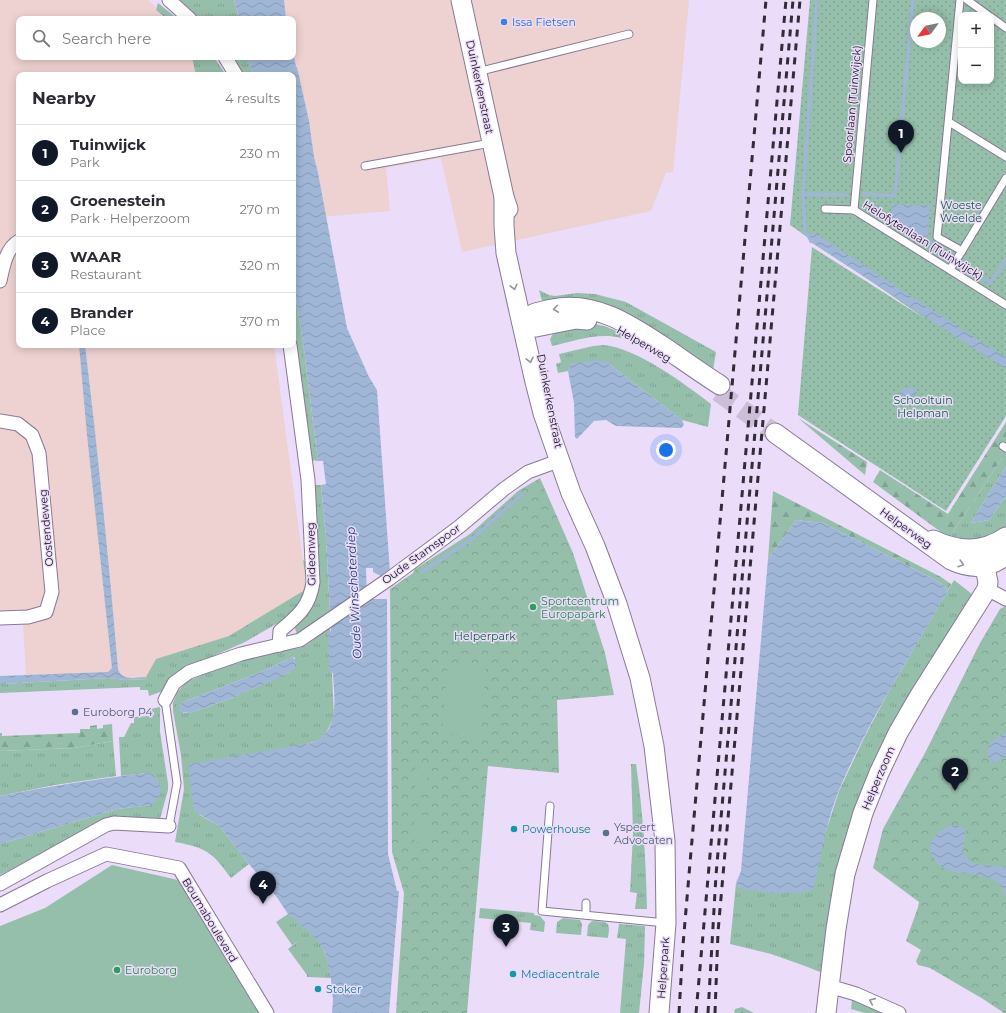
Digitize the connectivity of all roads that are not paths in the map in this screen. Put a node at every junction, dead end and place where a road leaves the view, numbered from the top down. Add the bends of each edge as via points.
1 (169, 0) edge
2 (461, 0) edge
3 (873, 0) edge
4 (960, 0) edge
5 (967, 0) edge
6 (984, 12) edge
7 (187, 16) edge
8 (994, 19) edge
9 (1006, 28) edge
10 (629, 34) dead end
11 (228, 60) edge
12 (234, 72) edge
13 (477, 72) junction
14 (948, 122) junction
15 (492, 142) junction
16 (1006, 157) edge
17 (365, 166) dead end
18 (1006, 178) edge
19 (825, 209) dead end
20 (854, 210) junction
21 (16, 242) edge
22 (962, 251) junction
23 (950, 269) junction
24 (0, 281) edge
25 (1006, 305) edge
26 (530, 321) junction
27 (290, 348) edge
28 (719, 389) tunnel mouth
29 (0, 421) edge
30 (775, 429) tunnel mouth
31 (561, 460) junction
32 (1006, 538) edge
33 (1006, 555) edge
34 (983, 557) junction
35 (987, 590) junction
36 (1006, 599) edge
37 (0, 618) edge
38 (279, 645) junction
39 (165, 700) joint
40 (550, 806) dead end
41 (169, 826) joint
42 (0, 884) edge
43 (586, 903) dead end
44 (0, 905) edge
45 (586, 915) junction
46 (666, 922) junction
47 (829, 986) junction
48 (267, 1013) edge
49 (659, 1013) edge
50 (826, 1013) edge
51 (899, 1013) edge

1 - 7 street
2 - 13 main road, Duinkerkenstraat
3 - 20 lane, Spoorlaan (Tuinwijck)
4 - 14 lane
5 - 6 lane
8 - 9 lane
10 - 13 lane
11 - 12 street
13 - 15 main road, Duinkerkenstraat
14 - 16 lane
14 - 22 lane via 937,237
15 - 17 lane
15 - 26 main road, Duinkerkenstraat via 514,229
18 - 22 lane
19 - 20 lane, Helofytenlaan (Tuinwijck)
20 - 23 lane, Helofytenlaan (Tuinwijck)
21 - 24 street via 4,264
22 - 23 lane
23 - 25 lane, Helofytenlaan (Tuinwijck)
26 - 28 main road, Helperweg via 576,319 614,327
26 - 31 main road, Duinkerkenstraat via 528,355 543,413
27 - 38 street, Gideonweg via 308,480 313,582 310,597 303,611 280,631
29 - 37 street, Oostendeweg via 18,424 32,434 39,453 52,592 46,612 28,617
30 - 34 main road, Helperweg via 944,556 964,566
31 - 38 street, Oude Stamspoor via 528,472 389,579 300,640
31 - 46 main road, Helperpark via 617,604 640,678 657,764 665,841
32 - 34 main road
33 - 34 main road via 993,563
34 - 35 main road
35 - 36 street
35 - 47 main road, Helperzoom via 916,701 874,786 858,827 845,874
38 - 39 street via 240,654 189,672 174,683
39 - 41 lane via 177,783
40 - 45 lane, Helperpark via 542,911
41 - 42 street via 114,823 106,825
43 - 45 lane
44 - 48 street, Boumaboulevard via 106,854 179,868
45 - 46 lane, Helperpark
46 - 49 main road, Helperpark
47 - 50 main road, Helperzoom
51 -> 47 street via 856,994

